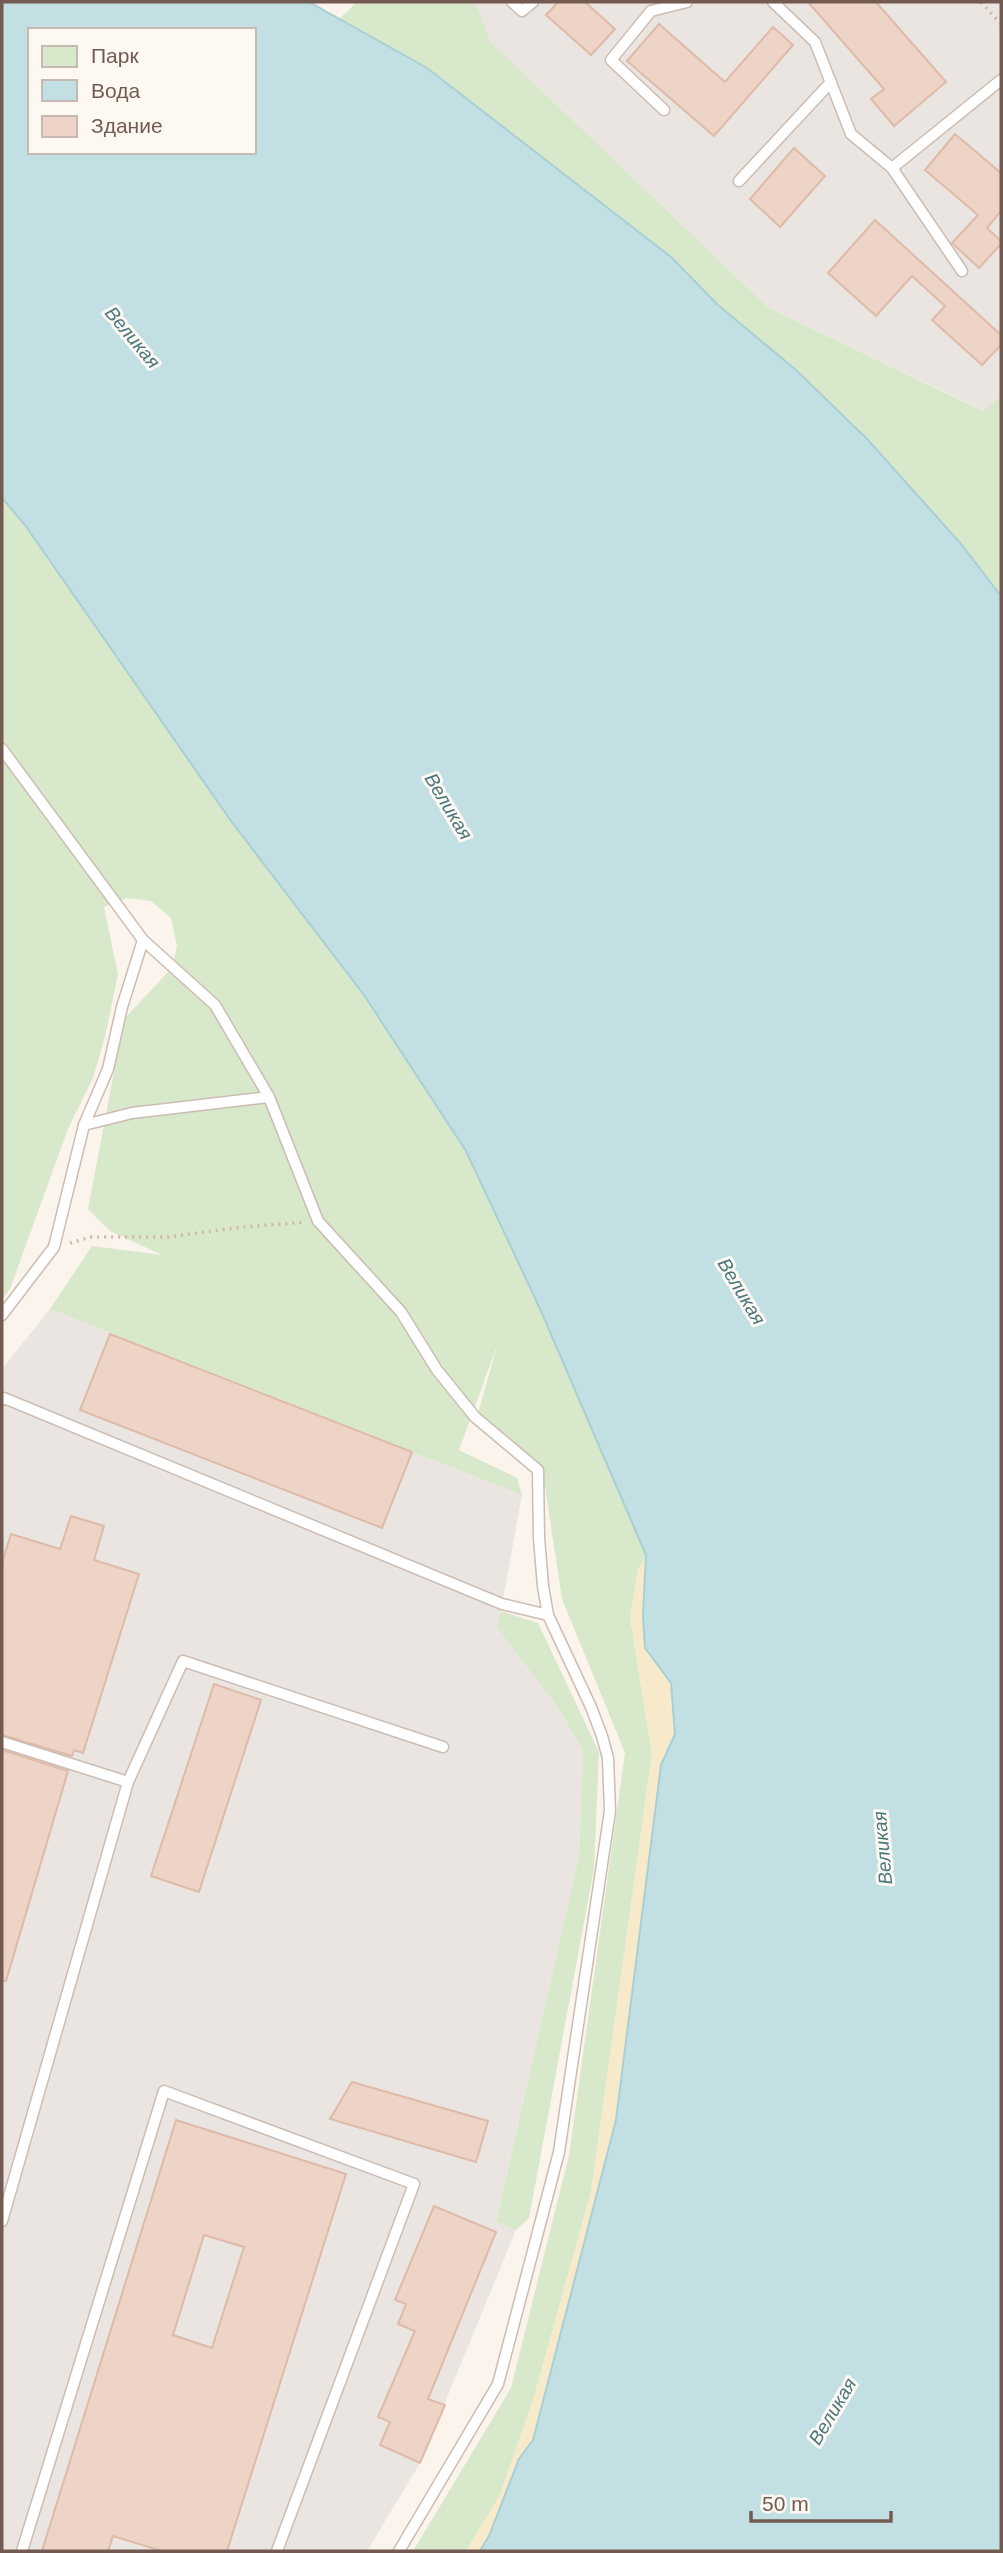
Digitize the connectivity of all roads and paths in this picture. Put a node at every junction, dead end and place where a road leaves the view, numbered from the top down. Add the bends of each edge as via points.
1 (512, 2) edge
2 (533, 2) edge
3 (687, 2) edge
4 (773, 2) edge
5 (981, 2) edge
6 (1001, 24) edge
7 (1001, 80) edge
8 (831, 82) junction
9 (664, 110) dead end
10 (892, 168) junction
11 (739, 181) dead end
12 (962, 271) dead end
13 (2, 749) edge
14 (143, 940) junction
15 (269, 1097) junction
16 (84, 1125) junction
17 (318, 1221) junction
18 (54, 1247) junction
19 (2, 1315) edge
20 (2, 1400) edge
21 (548, 1615) junction
22 (2, 1742) edge
23 (443, 1747) dead end
24 (128, 1782) junction
25 (7, 2185) edge
26 (2, 2221) edge
27 (22, 2551) edge
28 (277, 2551) edge
29 (399, 2551) edge

1 - 2 lane via 522,11
3 - 9 lane via 650,10 611,60
4 - 8 lane via 816,42
5 - 6 path
7 - 10 lane
8 - 10 lane via 852,135
8 - 11 lane
10 - 12 lane
13 - 14 lane
14 - 15 lane via 215,1005
14 - 16 lane via 108,1069
15 - 16 lane via 132,1113
15 - 17 lane
16 - 18 lane
17 - 18 path via 168,1237 90,1237
17 - 21 lane via 401,1312 437,1370 475,1417 538,1470 539,1538
18 - 19 lane
20 - 21 lane via 502,1604
21 - 29 lane via 598,1726 611,1782 559,2152 498,2384
22 - 24 lane
23 - 24 lane via 183,1661
24 - 25 lane
25 - 26 lane
27 - 28 lane via 164,2091 414,2184

